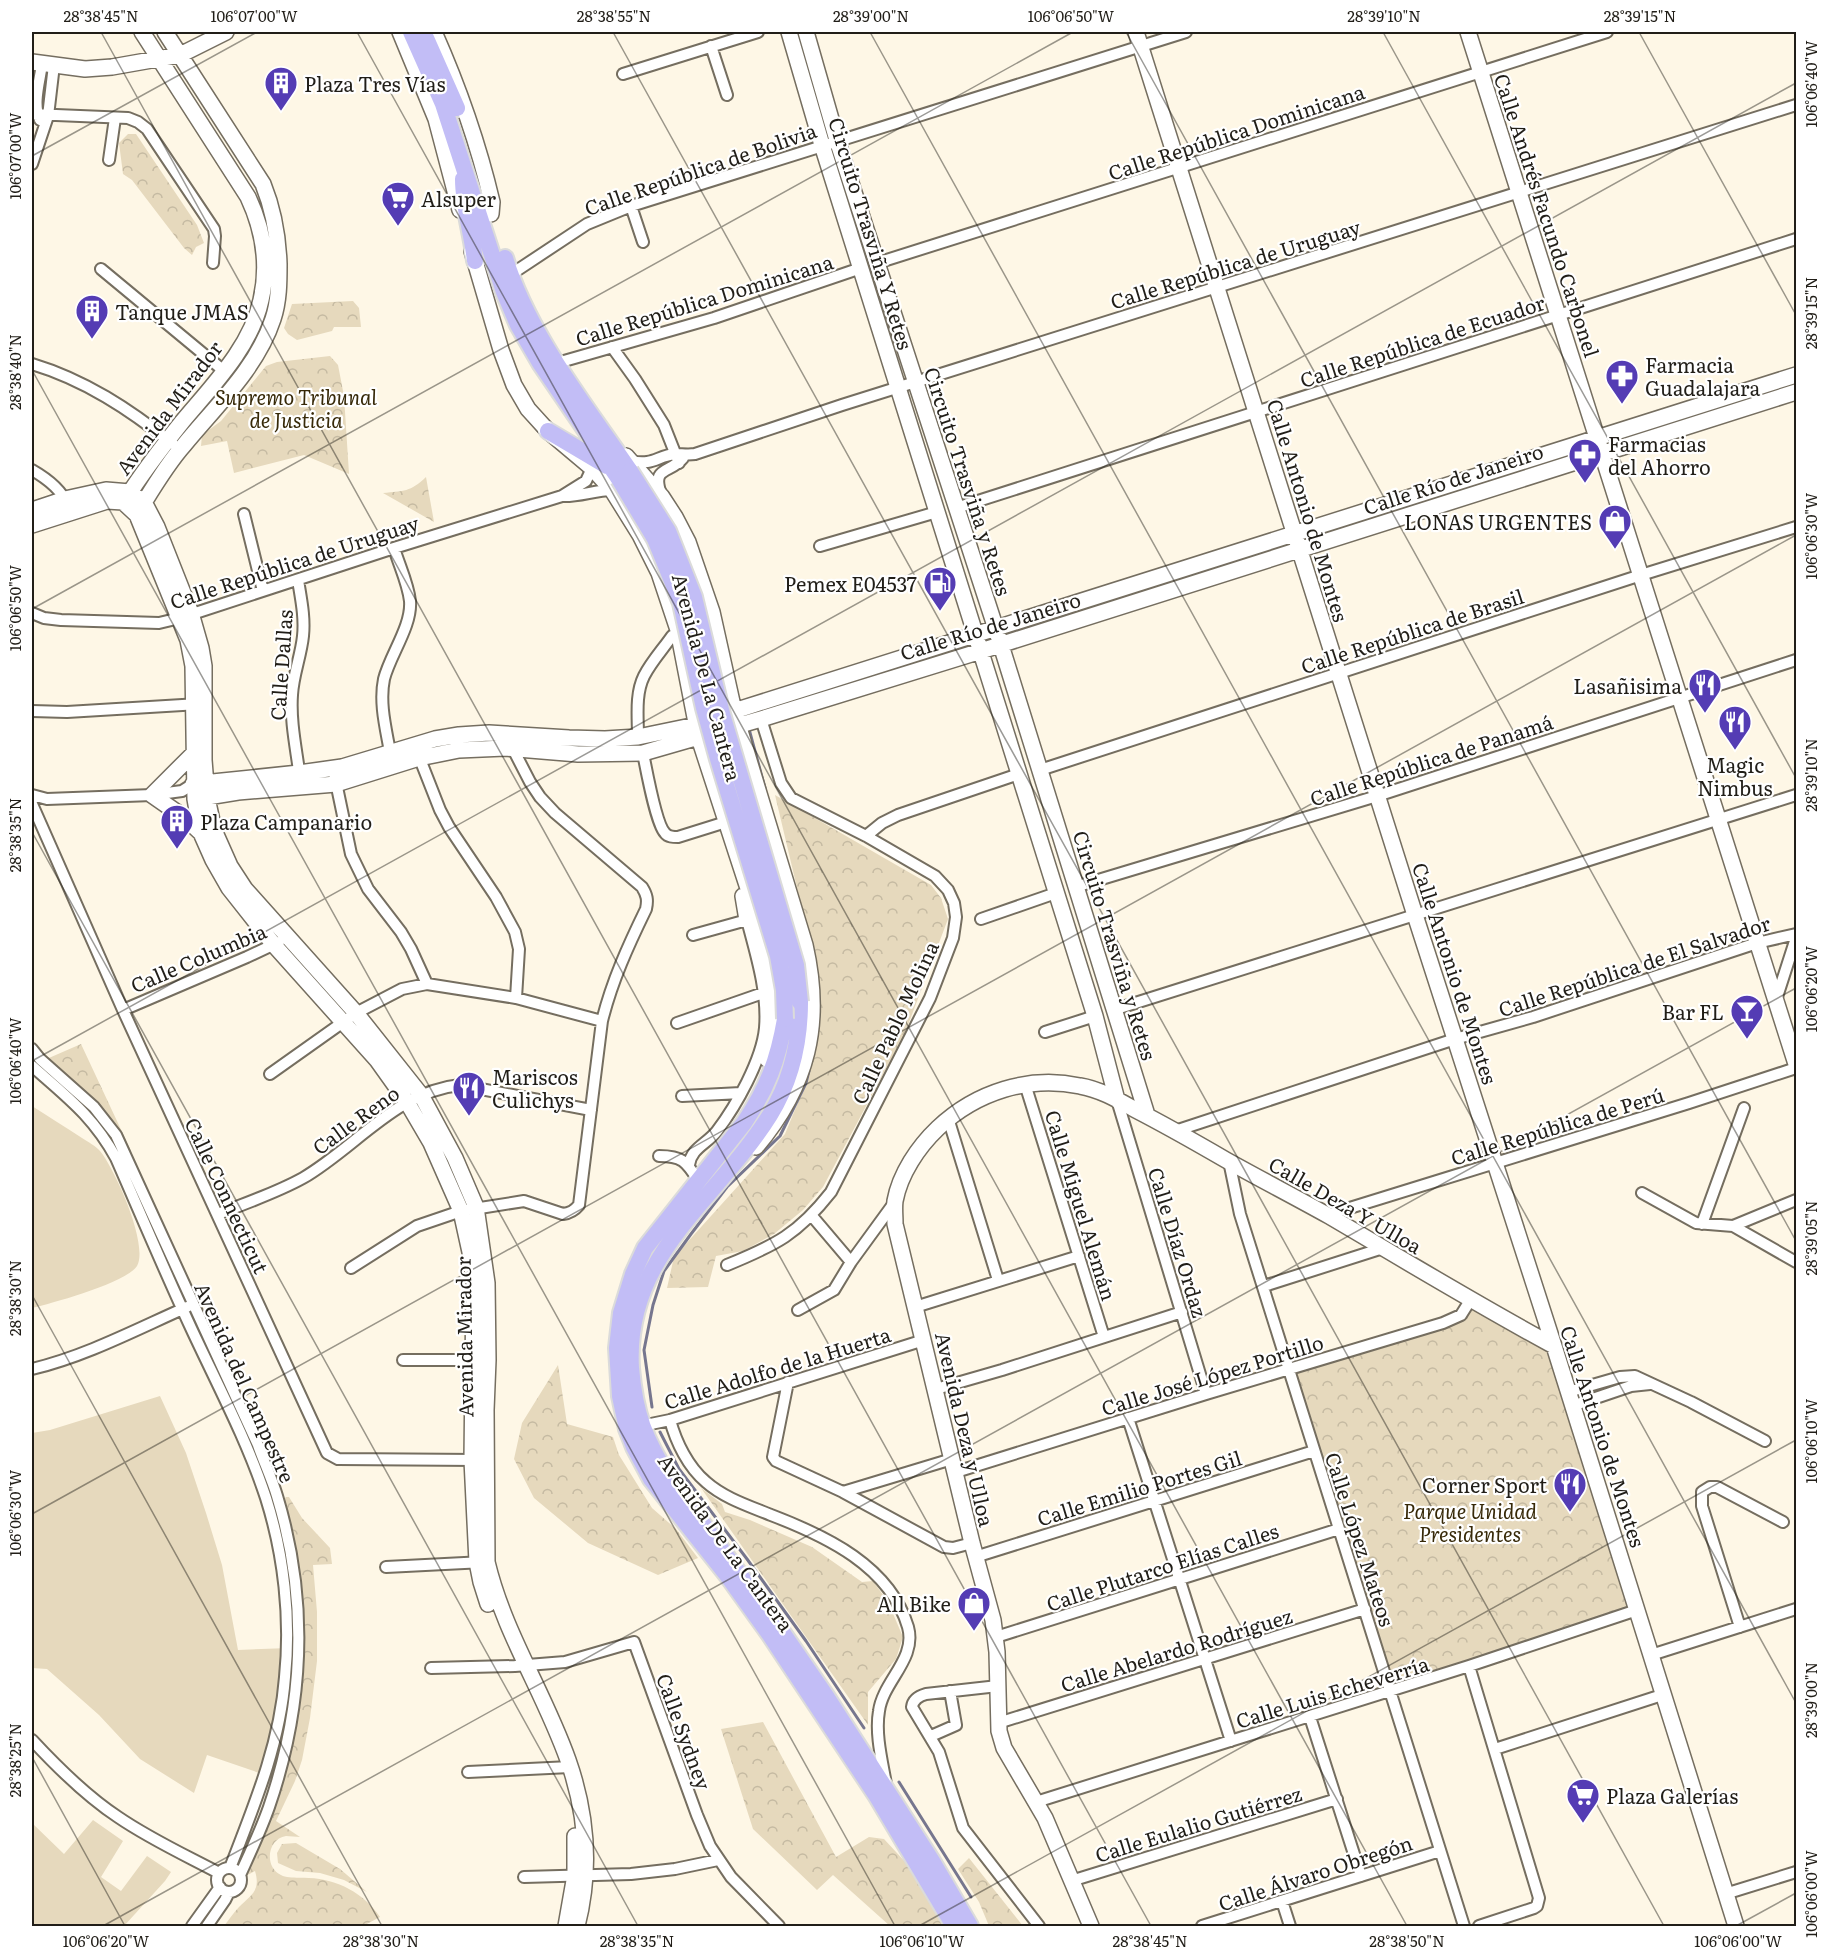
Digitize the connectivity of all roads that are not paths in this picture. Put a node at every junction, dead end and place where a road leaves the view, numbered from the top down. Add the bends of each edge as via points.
1 (142, 32) edge
2 (165, 32) edge
3 (226, 32) edge
4 (400, 32) edge
5 (411, 32) edge
6 (423, 32) edge
7 (434, 32) edge
8 (758, 32) edge
9 (789, 32) edge
10 (806, 32) edge
11 (1186, 32) edge
12 (1468, 32) edge
13 (1607, 32) edge
14 (1138, 39) edge
15 (711, 46) junction
16 (180, 55) junction
17 (159, 59) junction
18 (42, 64) edge
19 (1480, 72) junction
20 (623, 74) dead end
21 (727, 95) dead end
22 (449, 103) junction
23 (1797, 105) edge
24 (39, 115) edge
25 (115, 118) junction
26 (837, 140) junction
27 (822, 145) junction
28 (109, 160) dead end
29 (462, 160) junction
30 (32, 164) edge
31 (1179, 168) junction
32 (1519, 193) junction
33 (631, 206) junction
34 (491, 214) junction
35 (1797, 239) edge
36 (644, 242) dead end
37 (475, 261) junction
38 (213, 262) dead end
39 (877, 263) junction
40 (861, 268) junction
41 (101, 269) dead end
42 (510, 275) junction
43 (1217, 287) junction
44 (1558, 315) junction
45 (612, 347) junction
46 (557, 363) junction
47 (32, 364) edge
48 (224, 371) junction
49 (1797, 375) edge
50 (915, 383) junction
51 (898, 388) junction
52 (1797, 392) edge
53 (1256, 412) junction
54 (548, 431) junction
55 (1597, 437) junction
56 (168, 440) junction
57 (180, 450) junction
58 (1602, 453) junction
59 (680, 458) junction
60 (592, 468) junction
61 (32, 470) edge
62 (621, 474) junction
63 (562, 496) junction
64 (126, 497) junction
65 (662, 497) junction
66 (68, 506) junction
67 (141, 508) junction
68 (956, 508) junction
69 (32, 510) edge
70 (937, 512) junction
71 (244, 514) dead end
72 (32, 525) edge
73 (1797, 527) edge
74 (1295, 533) junction
75 (820, 546) dead end
76 (394, 548) junction
77 (1300, 550) junction
78 (1641, 575) junction
79 (298, 580) junction
80 (263, 591) junction
81 (32, 613) edge
82 (185, 615) junction
83 (996, 629) junction
84 (976, 635) junction
85 (672, 636) dead end
86 (1001, 644) junction
87 (720, 647) junction
88 (981, 651) junction
89 (1797, 660) edge
90 (685, 668) junction
91 (1338, 673) junction
92 (1680, 698) junction
93 (199, 704) junction
94 (32, 711) edge
95 (734, 711) junction
96 (761, 719) junction
97 (738, 726) junction
98 (697, 731) junction
99 (638, 737) junction
100 (513, 749) junction
101 (418, 751) junction
102 (390, 752) junction
103 (643, 753) junction
104 (198, 757) junction
105 (333, 768) junction
106 (1040, 770) junction
107 (1019, 774) junction
108 (300, 780) junction
109 (755, 781) junction
110 (336, 784) junction
111 (237, 786) junction
112 (715, 789) junction
113 (197, 791) junction
114 (32, 795) edge
115 (152, 795) junction
116 (1797, 795) edge
117 (1377, 796) junction
118 (47, 799) junction
119 (32, 807) edge
120 (1718, 819) junction
121 (726, 822) junction
122 (208, 832) junction
123 (866, 836) junction
124 (739, 860) junction
125 (1075, 887) junction
126 (1056, 893) junction
127 (1415, 915) junction
128 (981, 919) dead end
129 (747, 920) junction
130 (693, 936) dead end
131 (1797, 936) edge
132 (280, 941) junction
133 (1757, 942) junction
134 (427, 984) junction
135 (763, 993) junction
136 (516, 998) junction
137 (1776, 1000) junction
138 (123, 1010) junction
139 (1113, 1011) junction
140 (356, 1013) junction
141 (1095, 1016) junction
142 (602, 1021) junction
143 (342, 1022) junction
144 (677, 1023) dead end
145 (1045, 1032) dead end
146 (1455, 1039) junction
147 (32, 1049) edge
148 (32, 1066) edge
149 (1797, 1066) edge
150 (270, 1074) dead end
151 (1025, 1084) junction
152 (64, 1086) junction
153 (741, 1093) junction
154 (682, 1096) dead end
155 (414, 1099) junction
156 (1117, 1100) junction
157 (1744, 1108) dead end
158 (591, 1110) junction
159 (1147, 1115) junction
160 (948, 1118) junction
161 (1175, 1131) junction
162 (734, 1136) junction
163 (659, 1156) dead end
164 (1229, 1161) junction
165 (1495, 1162) junction
166 (727, 1170) junction
167 (693, 1173) junction
168 (1642, 1193) dead end
169 (1797, 1200) edge
170 (894, 1203) junction
171 (468, 1209) junction
172 (218, 1214) junction
173 (1327, 1215) junction
174 (812, 1216) junction
175 (1702, 1224) junction
176 (1733, 1226) junction
177 (1383, 1248) junction
178 (1079, 1256) junction
179 (851, 1262) junction
180 (1797, 1262) edge
181 (728, 1265) dead end
182 (351, 1268) dead end
183 (640, 1278) junction
184 (999, 1280) junction
185 (1264, 1286) junction
186 (1471, 1299) junction
187 (187, 1307) junction
188 (915, 1307) junction
189 (798, 1310) dead end
190 (1182, 1312) junction
191 (1104, 1337) junction
192 (924, 1340) junction
193 (1554, 1346) junction
194 (403, 1360) dead end
195 (480, 1360) junction
196 (1288, 1369) junction
197 (32, 1370) edge
198 (788, 1382) junction
199 (936, 1389) junction
200 (1206, 1394) junction
201 (1570, 1399) junction
202 (1128, 1418) junction
203 (670, 1420) junction
204 (641, 1426) junction
205 (1765, 1441) dead end
206 (258, 1445) junction
207 (247, 1450) junction
208 (1314, 1451) junction
209 (479, 1460) junction
210 (954, 1466) junction
211 (843, 1492) junction
212 (1155, 1501) junction
213 (1783, 1522) dead end
214 (1339, 1529) junction
215 (973, 1550) junction
216 (482, 1562) junction
217 (386, 1567) dead end
218 (1180, 1580) junction
219 (1365, 1609) junction
220 (1797, 1609) edge
221 (1637, 1610) junction
222 (299, 1618) junction
223 (286, 1619) junction
224 (1740, 1627) junction
225 (996, 1637) junction
226 (1651, 1655) junction
227 (1206, 1659) junction
228 (520, 1666) junction
229 (1469, 1666) junction
230 (431, 1668) dead end
231 (998, 1686) junction
232 (950, 1690) junction
233 (1390, 1691) junction
234 (1662, 1695) junction
235 (1310, 1717) junction
236 (998, 1723) junction
237 (931, 1736) junction
238 (32, 1740) edge
239 (1231, 1741) junction
240 (1495, 1749) junction
241 (565, 1767) junction
242 (468, 1772) dead end
243 (887, 1790) junction
244 (1336, 1799) junction
245 (1036, 1802) junction
246 (1440, 1851) junction
247 (718, 1860) junction
248 (230, 1868) junction
249 (1797, 1872) edge
250 (219, 1873) junction
251 (240, 1875) junction
252 (581, 1875) junction
253 (524, 1876) dead end
254 (1361, 1876) junction
255 (1071, 1881) junction
256 (224, 1890) junction
257 (1725, 1894) junction
258 (1282, 1901) junction
259 (966, 1924) edge
260 (192, 1926) edge
261 (207, 1926) edge
262 (566, 1926) edge
263 (577, 1926) edge
264 (778, 1926) edge
265 (1039, 1926) edge
266 (1090, 1926) edge
267 (1202, 1926) edge
268 (1290, 1926) edge
269 (1464, 1926) edge
270 (1479, 1926) edge
271 (1736, 1926) edge

1 - 17 main road, Avenida Mirador
2 - 16 main road, Avenida Mirador
3 - 16 main road
4 - 37 main road, Avenida De La Cantera via 436,119
5 - 22 main road, Avenida De La Cantera
6 - 22 main road, Avenida De La Cantera
7 - 34 main road, Avenida De La Cantera via 471,127 492,202
8 - 15 street
9 - 27 main road, Circuito Trasviña Y Retes
10 - 26 main road, Circuito Trasviña y Retes
11 - 14 street, Calle República de Bolivia
12 - 19 main road, Calle Andrés Facundo Carbonel
13 - 19 street, Calle República Dominicana
14 - 26 street, Calle República de Bolivia
14 - 31 main road, Calle Antonio de Montes
15 - 20 street
15 - 21 street
16 - 17 main road
16 - 57 main road, Avenida Mirador via 266,192 278,239 279,286 274,317 254,357
17 - 18 main road via 85,69
17 - 48 main road, Avenida Mirador via 233,171 258,218 265,273 261,301 251,329
18 - 24 street
19 - 31 street, Calle República Dominicana
19 - 32 main road, Calle Andrés Facundo Carbonel
22 - 29 main road, Avenida De La Cantera
22 - 34 main road, Avenida De La Cantera
23 - 32 street, Calle República de Uruguay
24 - 25 street
24 - 30 street via 44,129
25 - 28 street
25 - 38 street via 128,118 147,129 210,223 215,236
26 - 27 street, Calle República de Bolivia
26 - 39 main road, Circuito Trasviña y Retes
27 - 33 street, Calle República de Bolivia
27 - 40 main road, Circuito Trasviña Y Retes
29 - 37 main road via 463,199
29 - 62 main road, Avenida De La Cantera via 518,325 540,363
31 - 39 street, Calle República Dominicana
31 - 43 main road, Calle Antonio de Montes
32 - 43 street, Calle República de Uruguay
32 - 44 main road, Calle Andrés Facundo Carbonel
33 - 36 street
33 - 42 street, Calle República de Bolivia via 587,224
34 - 42 main road, Avenida De La Cantera
35 - 44 street, Calle República de Ecuador
37 - 54 main road, Avenida De La Cantera via 514,385 528,409
39 - 50 main road, Circuito Trasviña y Retes
40 - 45 street, Calle República Dominicana via 714,318
40 - 51 main road, Circuito Trasviña Y Retes
41 - 48 street
42 - 46 main road, Avenida De La Cantera
43 - 50 street, Calle República de Uruguay
43 - 53 main road, Calle Antonio de Montes
44 - 53 street, Calle República de Ecuador
44 - 55 main road, Calle Andrés Facundo Carbonel
45 - 46 street, Calle República Dominicana
45 - 59 street via 664,425
46 - 62 main road, Avenida De La Cantera via 603,432
47 - 56 street via 95,389
48 - 56 main road, Avenida Mirador
49 - 55 main road, Calle Río de Janeiro
50 - 51 street, Calle República de Uruguay
50 - 68 main road, Circuito Trasviña y Retes
51 - 59 street, Calle República de Uruguay
51 - 70 main road, Circuito Trasviña Y Retes
52 - 58 main road, Calle Río de Janeiro
53 - 68 street, Calle República de Ecuador
53 - 74 main road, Calle Antonio de Montes
54 - 60 main road, Avenida De La Cantera
54 - 62 main road
55 - 58 main road, Calle Andrés Facundo Carbonel
55 - 74 main road, Calle Río de Janeiro
56 - 57 street
56 - 64 main road, Avenida Mirador
57 - 67 main road, Avenida Mirador
58 - 77 main road, Calle Río de Janeiro
58 - 78 main road, Calle Andrés Facundo Carbonel
59 - 62 street, Calle República de Uruguay via 641,464
59 - 65 street via 658,479
60 - 62 main road, Avenida De La Cantera
60 - 63 street via 585,482
61 - 66 street via 45,477
62 - 63 street, Calle República de Uruguay via 598,490
62 - 65 main road, Avenida De La Cantera
62 - 90 main road, Avenida De La Cantera via 640,535 657,568 678,630
62 - 162 main road, Avenida De La Cantera, bridge via 655,539 681,603 704,708 778,956 784,990 785,1019 770,1079
62 - 166 main road, Avenida De La Cantera, bridge via 668,531 694,597 722,714 796,965 800,1026 787,1082 771,1114
63 - 76 street, Calle República de Uruguay
64 - 66 main road via 106,490
64 - 67 main road
65 - 87 main road, Avenida De La Cantera via 688,542
66 - 69 main road
66 - 72 main road
67 - 82 main road, Avenida Mirador via 157,527
68 - 83 main road, Circuito Trasviña y Retes
70 - 75 street
70 - 84 main road, Circuito Trasviña Y Retes
71 - 80 street
73 - 78 street, Calle República de Brasil
74 - 77 main road, Calle Antonio de Montes
74 - 83 main road, Calle Río de Janeiro
76 - 79 street, Calle República de Uruguay
76 - 102 street via 410,602 405,627 384,678 383,708
77 - 86 main road, Calle Río de Janeiro
77 - 91 main road, Calle Antonio de Montes
78 - 91 street, Calle República de Brasil
78 - 92 main road, Calle Andrés Facundo Carbonel
79 - 80 street, Calle República de Uruguay
79 - 108 street, Calle Dallas via 304,621 291,697
80 - 82 street, Calle República de Uruguay
81 - 82 street, Calle República de Uruguay via 61,620 159,623
82 - 93 main road, Avenida Mirador via 201,648 204,666
83 - 84 main road, Calle Río de Janeiro
83 - 86 main road, Circuito Trasviña y Retes
84 - 88 main road, Circuito Trasviña Y Retes
84 - 95 main road, Calle Río de Janeiro
85 - 99 street via 640,687
86 - 88 main road, Calle Río de Janeiro
86 - 106 main road, Circuito Trasviña y Retes
87 - 90 main road via 713,678 707,682 696,682
87 - 95 main road, Avenida De La Cantera
88 - 96 main road, Calle Río de Janeiro
88 - 107 main road, Circuito Trasviña Y Retes
89 - 92 street, Calle República de Panamá
90 - 98 main road, Avenida De La Cantera
91 - 106 street, Calle República de Brasil
91 - 117 main road, Calle Antonio de Montes
92 - 117 street, Calle República de Panamá
92 - 120 main road, Calle Andrés Facundo Carbonel
93 - 94 street
93 - 104 main road, Avenida Mirador
95 - 97 main road, Avenida De La Cantera
95 - 98 main road, Calle Río de Janeiro
96 - 97 main road, Calle Río de Janeiro
96 - 123 street, Calle Pablo Molina via 786,792
97 - 98 main road, Calle Río de Janeiro
97 - 109 main road, Avenida De La Cantera
98 - 99 main road, Calle Río de Janeiro
98 - 103 main road, Calle Río de Janeiro
98 - 112 main road, Avenida De La Cantera
99 - 101 main road, Calle Río de Janeiro via 489,733 459,735
100 - 101 main road, Calle Río de Janeiro
100 - 103 main road, Calle Río de Janeiro
100 - 142 street via 540,797 646,894 646,909 622,958
101 - 102 main road, Calle Río de Janeiro
101 - 110 main road, Calle Río de Janeiro
101 - 136 street via 449,827 515,932 519,949
102 - 105 main road, Calle Río de Janeiro
103 - 121 street via 665,833 678,837
104 - 111 main road
104 - 113 main road, Avenida Mirador
104 - 115 main road
105 - 108 main road, Calle Río de Janeiro
105 - 110 street
106 - 125 main road, Circuito Trasviña y Retes
107 - 123 street via 898,815
107 - 126 main road, Circuito Trasviña Y Retes
108 - 110 main road, Calle Río de Janeiro
108 - 111 main road, Calle Río de Janeiro
109 - 112 main road via 738,766 730,767 718,777
109 - 166 main road, Avenida De La Cantera via 805,945 813,1017 801,1074 789,1101 755,1147
110 - 134 street via 351,855 368,889 411,948
111 - 113 main road, Calle Río de Janeiro
111 - 122 main road
112 - 121 main road, Avenida De La Cantera
113 - 115 street, Calle Río de Janeiro
113 - 122 main road, Avenida Mirador
114 - 118 street, Calle Río de Janeiro
115 - 118 street, Calle Río de Janeiro
115 - 122 main road
116 - 120 street
117 - 125 street, Calle República de Panamá
117 - 127 main road, Calle Antonio de Montes
118 - 119 street, Calle Río de Janeiro
119 - 138 street, Calle Connecticut
120 - 127 street
120 - 133 main road, Calle Andrés Facundo Carbonel
121 - 124 main road, Avenida De La Cantera
122 - 132 main road, Avenida Mirador
123 - 174 street, Calle Pablo Molina via 935,876 948,890 956,917 953,938 930,998 831,1192
124 - 129 main road
124 - 162 main road, Avenida De La Cantera via 768,956 776,1010 766,1065
125 - 139 main road, Circuito Trasviña y Retes
126 - 128 street
126 - 141 main road, Circuito Trasviña Y Retes
127 - 139 street
127 - 146 main road, Calle Antonio de Montes
129 - 130 street
129 - 135 street
131 - 133 street, Calle República de El Salvador
131 - 137 street
132 - 138 street, Calle Columbia
132 - 140 main road, Avenida Mirador
132 - 143 main road, Avenida Mirador
133 - 137 main road, Calle Andrés Facundo Carbonel
133 - 146 street, Calle República de El Salvador
134 - 136 street
134 - 140 street via 402,989
135 - 144 street
135 - 153 street via 762,1045
136 - 142 street
137 - 149 main road, Calle Andrés Facundo Carbonel
138 - 172 street, Calle Connecticut
139 - 159 main road, Circuito Trasviña y Retes
140 - 143 street
140 - 155 main road, Avenida Mirador
141 - 145 street
141 - 156 main road, Circuito Trasviña Y Retes
142 - 158 street
143 - 150 street
143 - 155 main road, Avenida Mirador
146 - 161 street, Calle República de El Salvador
146 - 165 main road, Calle Antonio de Montes
147 - 152 street, Avenida del Campestre
148 - 152 street, Avenida del Campestre
149 - 165 street, Calle República de Perú
151 - 156 main road, Avenida Deza y Ulloa via 1055,1082 1083,1086
151 - 160 main road, Avenida Deza y Ulloa via 983,1097
151 - 178 street, Calle Miguel Alemán
152 - 187 street, Avenida del Campestre via 94,1107 116,1135
153 - 154 street
153 - 167 street via 717,1131 692,1155
155 - 158 street, Calle Reno via 460,1085
155 - 171 main road, Avenida Mirador via 455,1158
155 - 172 street, Calle Reno via 303,1178
156 - 159 main road, Calle Deza Y Ulloa
156 - 190 street, Calle Díaz Ordaz
157 - 175 street
158 - 171 street via 576,1209 562,1214 524,1201
159 - 161 main road, Calle Deza Y Ulloa
160 - 170 main road, Avenida Deza y Ulloa via 912,1160
160 - 184 street
161 - 164 main road, Calle Deza Y Ulloa
162 - 167 main road, Avenida De La Cantera
163 - 167 street via 674,1156 686,1162
164 - 173 main road, Calle Deza Y Ulloa
164 - 185 street, Calle López Mateos via 1240,1214
165 - 173 street, Calle República de Perú
165 - 193 main road, Calle Antonio de Montes
166 - 183 main road, Avenida De La Cantera
167 - 183 main road, Avenida De La Cantera via 645,1248
168 - 175 street
169 - 176 street
170 - 179 street
170 - 188 main road, Avenida Deza y Ulloa via 895,1224
171 - 182 street via 417,1227
171 - 195 main road, Avenida Mirador via 488,1283
172 - 209 street, Calle Connecticut via 327,1453 344,1460
173 - 177 main road, Calle Deza Y Ulloa
174 - 179 street
174 - 181 street, Calle Pablo Molina via 763,1251
175 - 176 street
176 - 180 street
177 - 185 street
177 - 186 main road, Calle Deza Y Ulloa
178 - 184 street
178 - 191 street, Calle Miguel Alemán
179 - 189 street via 834,1290
183 - 204 main road, Avenida De La Cantera via 630,1343 633,1389
183 - 259 main road, Avenida De La Cantera via 621,1313 617,1348 620,1396 634,1447 651,1479 727,1575
184 - 188 street
185 - 196 street, Calle López Mateos
186 - 193 main road, Calle Deza Y Ulloa
186 - 196 street, Calle José López Portillo via 1461,1314 1449,1320
187 - 197 street via 75,1357
187 - 206 street, Avenida del Campestre
187 - 207 street, Avenida del Campestre
188 - 192 main road, Avenida Deza y Ulloa
190 - 191 street
190 - 200 street, Calle Díaz Ordaz
191 - 199 street
192 - 198 street, Calle Adolfo de la Huerta
192 - 199 main road, Avenida Deza y Ulloa
193 - 201 main road, Calle Antonio de Montes
194 - 195 street
195 - 209 main road, Avenida Mirador via 486,1410
196 - 200 street, Calle José López Portillo
196 - 208 street, Calle López Mateos
198 - 203 street, Calle Adolfo de la Huerta
198 - 211 street, Calle Emilio Portes Gil via 774,1459
199 - 210 main road, Avenida Deza y Ulloa
200 - 202 street, Calle José López Portillo
201 - 205 street via 1620,1377 1641,1378
201 - 221 main road, Calle Antonio de Montes
202 - 210 street, Calle José López Portillo
202 - 212 street
203 - 204 street, Calle Adolfo de la Huerta
203 - 243 street via 677,1442 706,1483 726,1496 849,1552 879,1579 897,1603 907,1624 909,1644 879,1710
204 - 243 main road, Avenida De La Cantera via 669,1478 782,1632
206 - 207 street
206 - 222 street, Avenida del Campestre via 286,1532
207 - 223 street, Avenida del Campestre via 276,1536
208 - 212 street, Calle Emilio Portes Gil
208 - 214 street, Calle López Mateos
209 - 216 main road, Avenida Mirador
210 - 211 street
210 - 215 main road, Avenida Deza y Ulloa
211 - 215 street, Calle Emilio Portes Gil via 944,1547
212 - 215 street, Calle Emilio Portes Gil
212 - 218 street
213 - 224 street via 1717,1487 1702,1492 1702,1506
214 - 218 street, Calle Plutarco Elías Calles
214 - 219 street, Calle López Mateos
215 - 225 main road, Avenida Deza y Ulloa
216 - 217 street
216 - 228 main road, Avenida Mirador
218 - 225 street, Calle Plutarco Elías Calles
218 - 227 street
219 - 227 street, Calle Abelardo Rodríguez
219 - 233 street, Calle López Mateos
220 - 224 street
221 - 226 main road, Calle Antonio de Montes
221 - 229 street, Calle Luis Echeverría
222 - 223 street
222 - 251 street, Avenida del Campestre via 297,1678 287,1742 268,1809
223 - 248 street, Avenida del Campestre via 286,1676 275,1739
224 - 226 street
225 - 231 main road, Avenida Deza y Ulloa
226 - 234 main road, Calle Antonio de Montes
227 - 236 street, Calle Abelardo Rodríguez
227 - 239 street
228 - 230 street
228 - 241 main road, Avenida Mirador via 560,1739
228 - 247 street, Calle Sydney via 565,1662 634,1642 697,1815
229 - 233 street, Calle Luis Echeverría
229 - 240 street
231 - 232 street
231 - 236 main road, Avenida Deza y Ulloa
232 - 237 street via 956,1725
232 - 237 street via 926,1694 913,1701 913,1709
233 - 235 street, Calle Luis Echeverría
233 - 246 street, Calle López Mateos
234 - 240 street
234 - 257 main road, Calle Antonio de Montes
235 - 239 street, Calle Luis Echeverría
235 - 244 street
236 - 245 main road, Avenida Deza y Ulloa via 1004,1748
237 - 265 street via 943,1760 963,1828
238 - 250 street via 55,1766 117,1817
239 - 245 street, Calle Luis Echeverría
240 - 270 street via 1539,1898 1534,1908
241 - 242 street
241 - 252 main road, Avenida Mirador via 584,1826
243 - 259 main road, Avenida De La Cantera
244 - 254 street
244 - 255 street, Calle Eulalio Gutiérrez
245 - 255 main road, Avenida Deza y Ulloa
246 - 254 street, Calle Álvaro Obregón
246 - 269 street, Calle López Mateos
247 - 252 street via 652,1873
247 - 264 street, Calle Sydney
248 - 250 street
248 - 251 street
249 - 257 street
250 - 256 street via 217,1881
251 - 256 street via 239,1887
252 - 253 street
252 - 262 main road, Avenida Mirador
252 - 263 main road, Avenida Mirador
254 - 258 street, Calle Álvaro Obregón
255 - 266 main road, Avenida Deza y Ulloa
256 - 260 street
256 - 261 street via 225,1900
257 - 271 main road, Calle Antonio de Montes
258 - 267 street, Calle Álvaro Obregón
258 - 268 street

